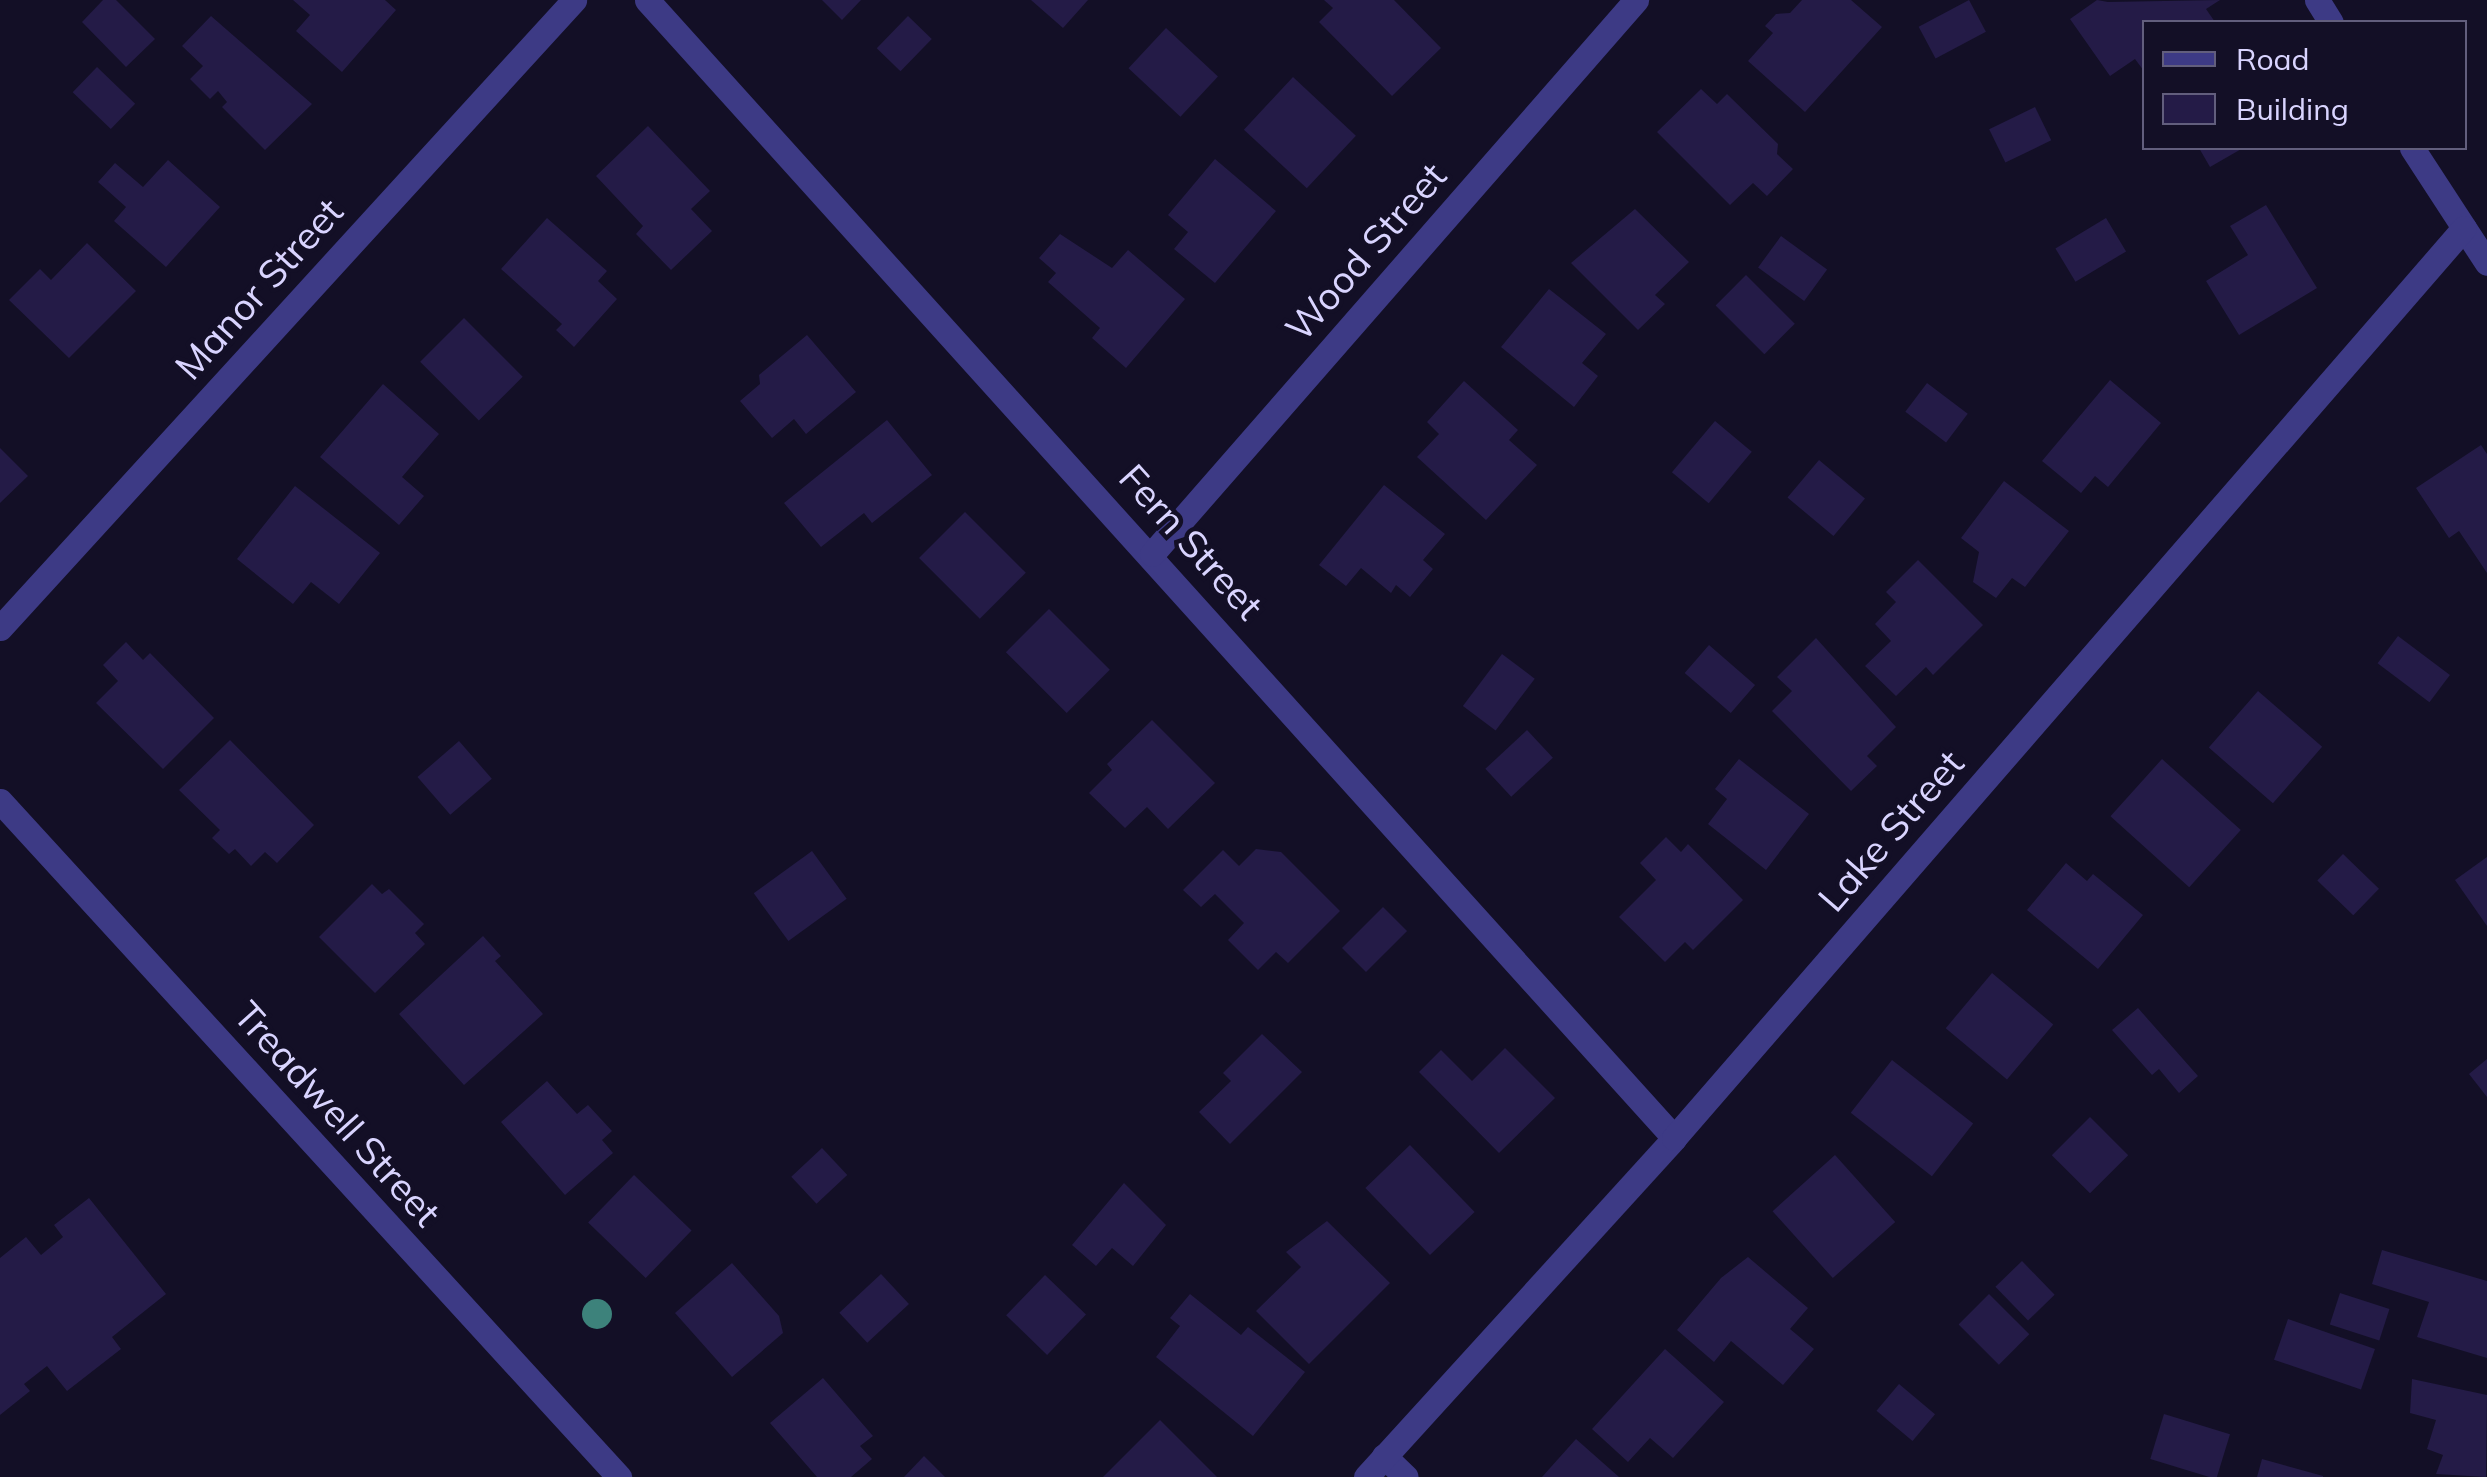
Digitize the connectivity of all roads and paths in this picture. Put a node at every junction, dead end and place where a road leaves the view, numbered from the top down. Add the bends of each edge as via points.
1 (574, 0) edge
2 (647, 0) edge
3 (1636, 0) edge
4 (2413, 150) edge
5 (2464, 228) junction
6 (2487, 264) edge
7 (1152, 554) junction
8 (0, 628) edge
9 (0, 801) edge
10 (1674, 1138) junction
11 (1384, 1456) junction
12 (620, 1477) edge
13 (1366, 1477) edge
14 (1406, 1477) edge

1 - 8 street, Manor Street
2 - 7 street, Fern Street
3 - 7 street, Wood Street
4 - 5 street
5 - 6 street
5 - 10 street, Lake Street
7 - 10 street, Fern Street
9 - 12 street, Treadwell Street
10 - 11 street, Lake Street
11 - 13 street, Lake Street
11 - 14 street

